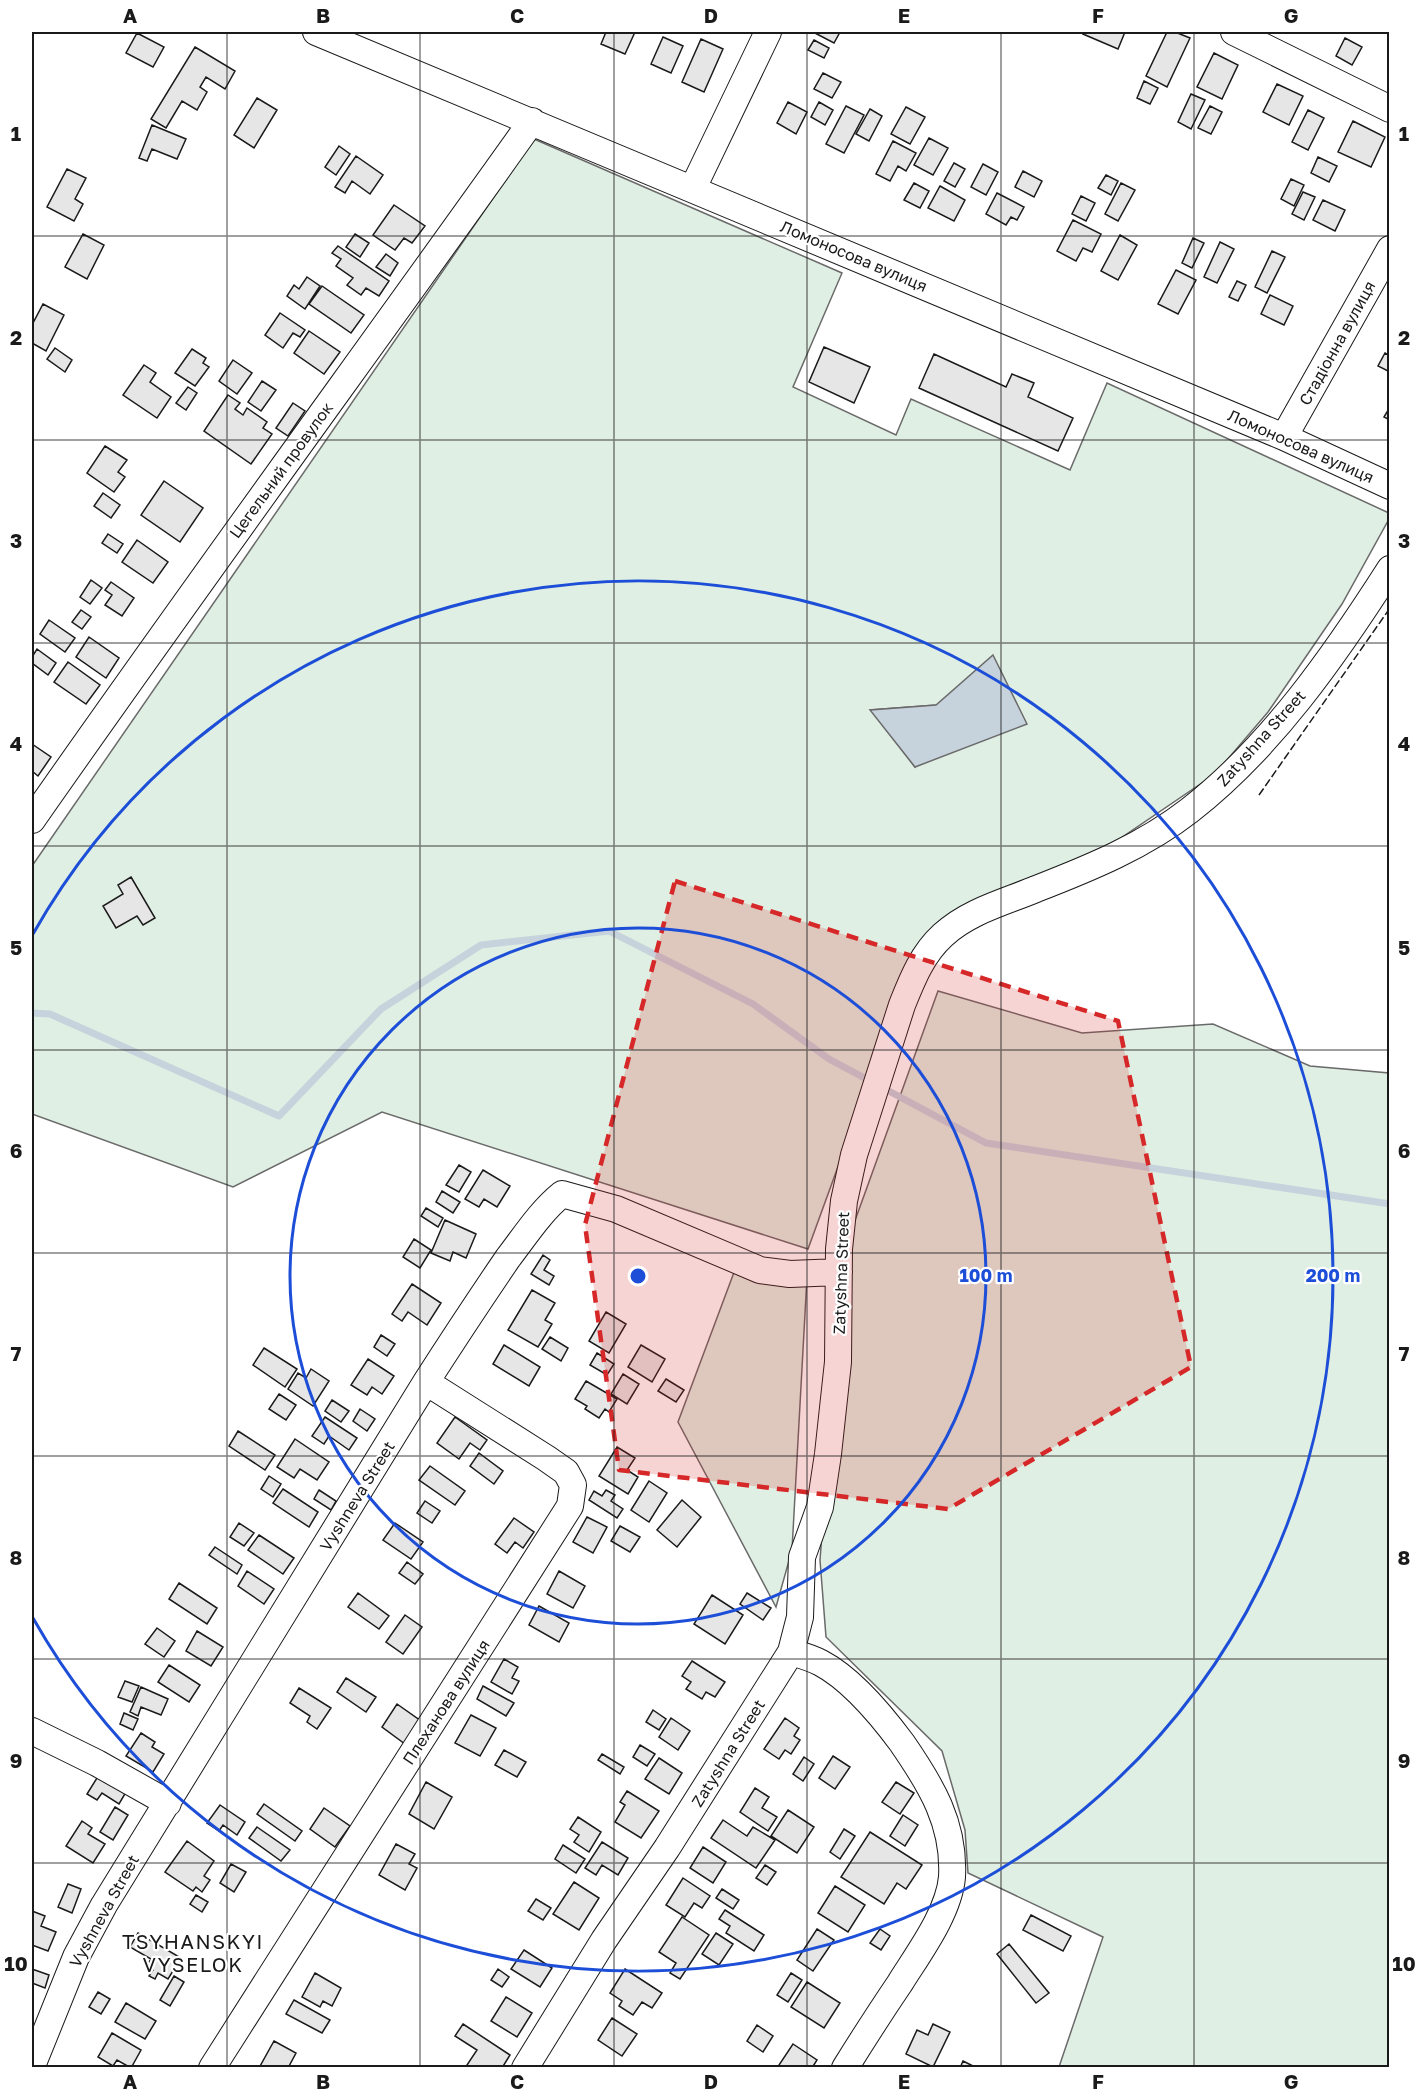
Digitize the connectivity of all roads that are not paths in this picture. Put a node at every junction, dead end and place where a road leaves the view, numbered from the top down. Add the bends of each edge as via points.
1 (316, 32) edge
2 (768, 32) edge
3 (1234, 32) edge
4 (1389, 109) edge
5 (532, 121) junction
6 (693, 189) junction
7 (1389, 249) edge
8 (1284, 437) junction
9 (1389, 486) edge
10 (1389, 569) edge
11 (32, 820) edge
12 (839, 1272) junction
13 (426, 1382) junction
14 (791, 1652) junction
15 (32, 1731) edge
16 (168, 1803) junction
17 (32, 2066) edge
18 (212, 2067) edge
19 (525, 2067) edge
20 (845, 2067) edge

1 - 5 street, Ломоносова вулиця
2 - 6 street
3 - 4 street
5 - 6 street, Ломоносова вулиця
5 - 11 street, Цегельний провулок
6 - 8 street, Ломоносова вулиця
7 - 8 street, Стадіонна вулиця
8 - 9 street, Ломоносова вулиця
10 - 12 street, Zatyshna Street via 1354,625 1307,687 1244,762 1189,810 1142,841 1084,870 979,912 951,927 933,945 910,984 854,1155 843,1209
12 - 13 street, Vyshneva Street via 790,1274 760,1270 616,1209 562,1194 530,1229
12 - 14 street, Zatyshna Street via 838,1362 823,1492 802,1557 800,1617
13 - 16 street, Vyshneva Street
13 - 18 street, Плеханова вулиця via 566,1472 573,1485 570,1506
14 - 19 street, Zatyshna Street
14 - 20 street via 835,1672 896,1736 935,1795 947,1826 951,1855 950,1888 940,1914
15 - 16 street
16 - 17 street, Vyshneva Street via 75,1958

